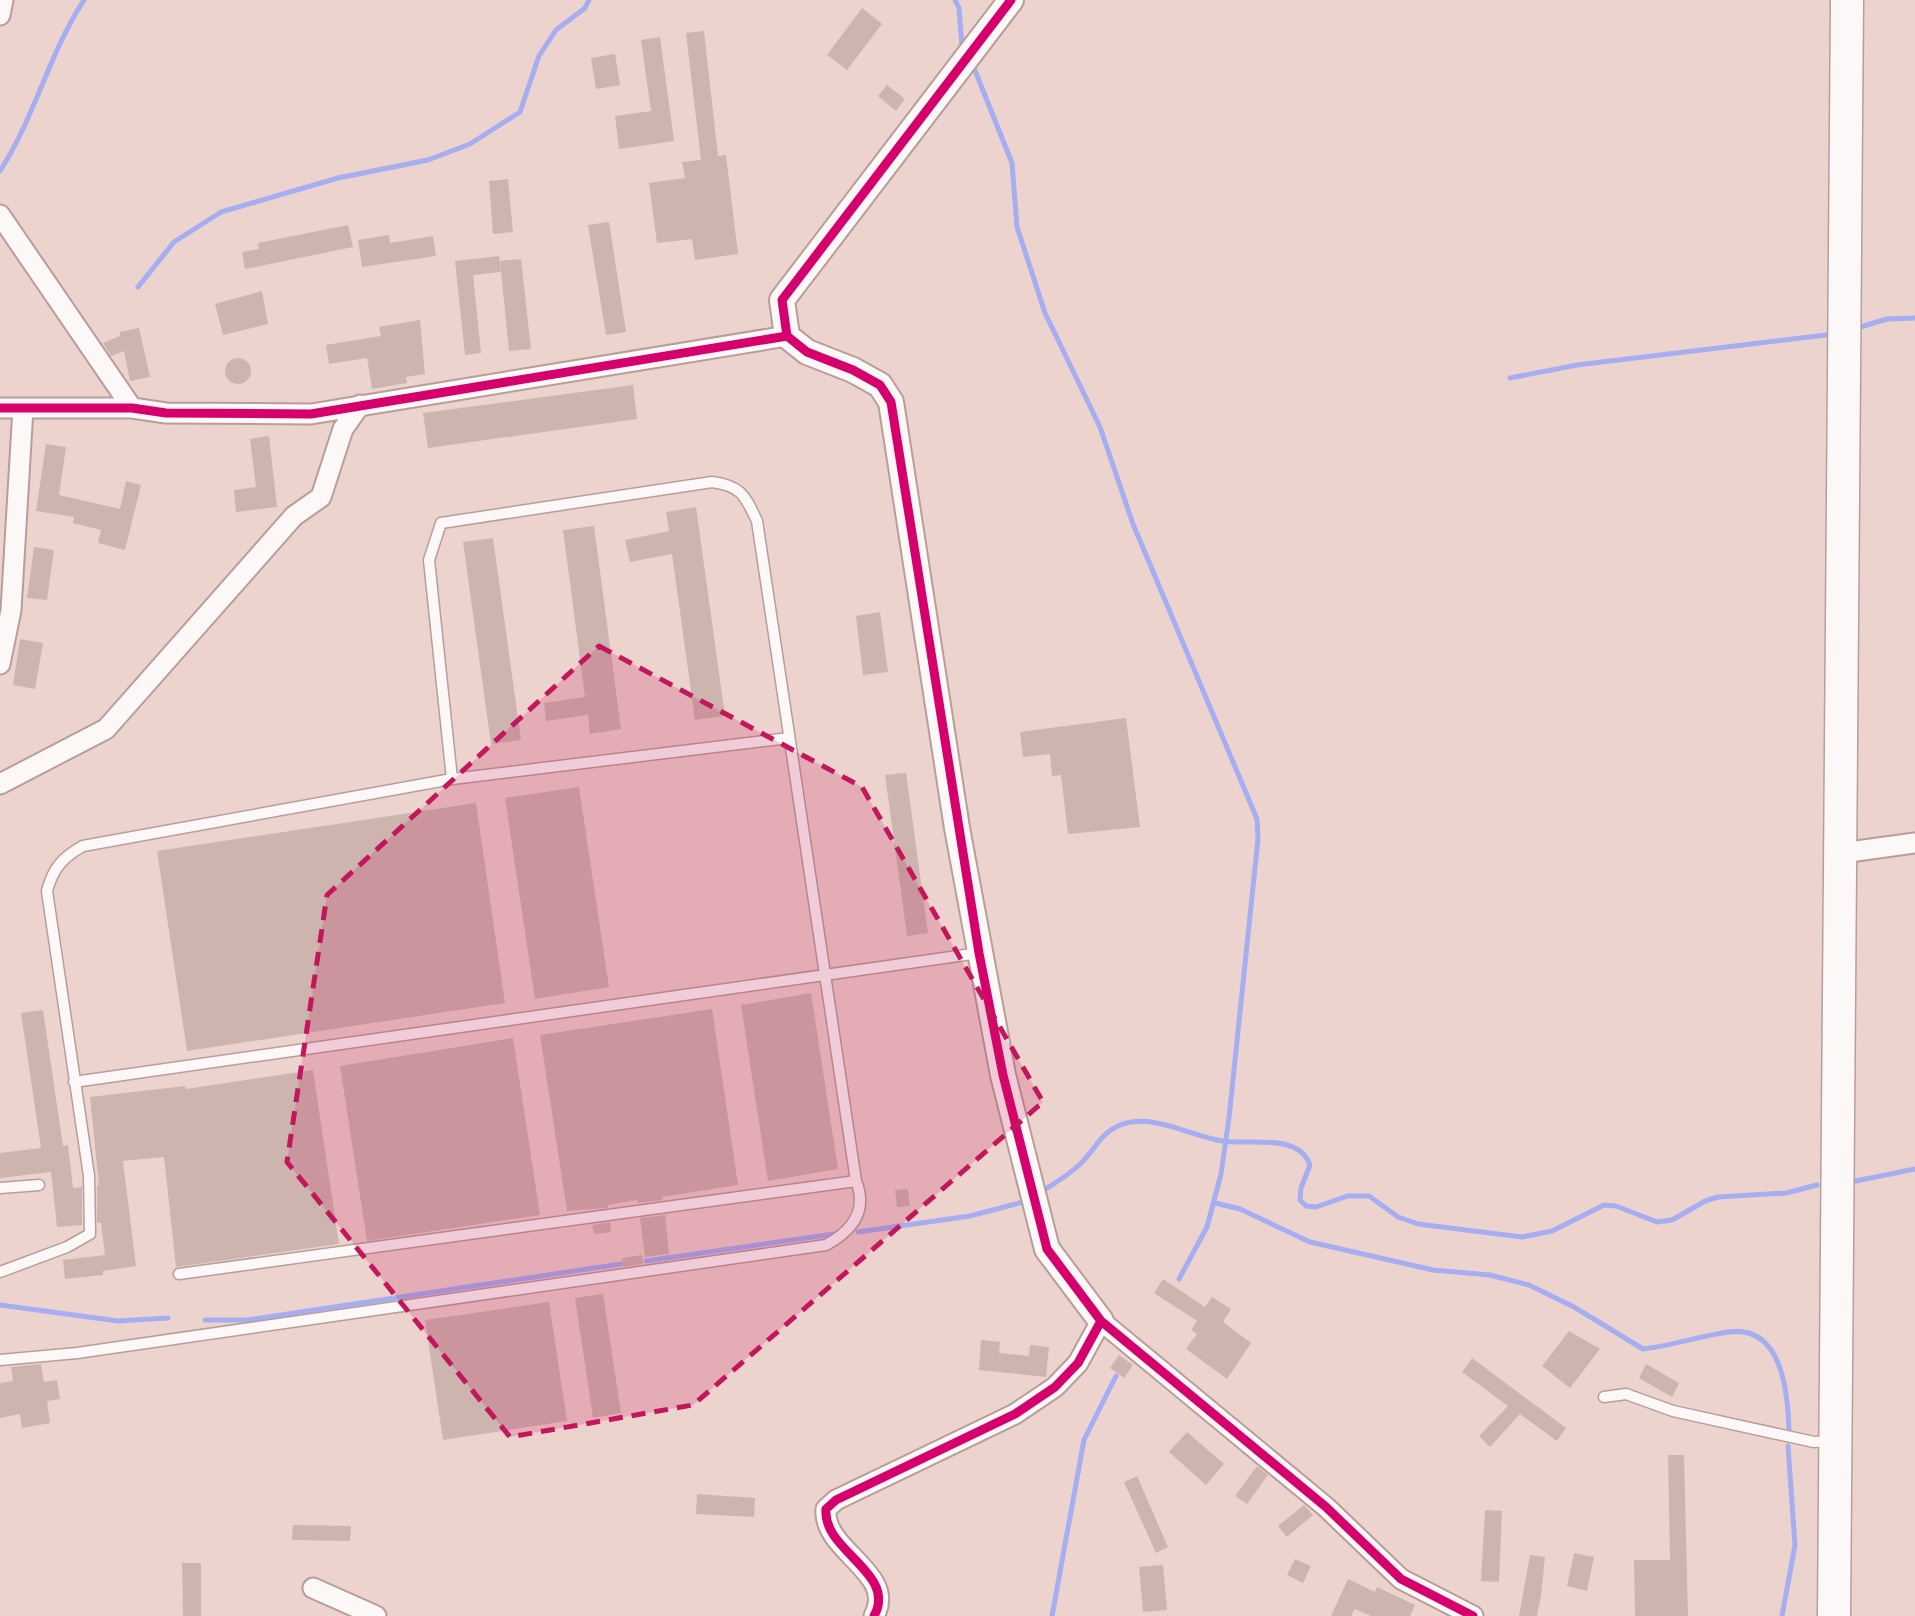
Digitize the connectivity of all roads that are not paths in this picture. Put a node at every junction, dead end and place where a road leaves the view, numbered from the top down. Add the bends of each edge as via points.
1 (4, 0) edge
2 (1011, 0) edge
3 (1847, 0) edge
4 (0, 15) edge
5 (0, 215) edge
6 (787, 337) junction
7 (360, 405) junction
8 (0, 408) edge
9 (23, 408) junction
10 (132, 408) junction
11 (0, 664) edge
12 (789, 738) junction
13 (452, 779) junction
14 (0, 784) edge
15 (1915, 844) edge
16 (1842, 853) junction
17 (979, 953) junction
18 (824, 975) junction
19 (74, 1082) junction
20 (856, 1181) junction
21 (39, 1185) dead end
22 (0, 1188) edge
23 (0, 1272) edge
24 (179, 1275) dead end
25 (1101, 1321) junction
26 (0, 1360) edge
27 (1604, 1397) dead end
28 (1836, 1441) junction
29 (313, 1588) dead end
30 (376, 1616) edge
31 (874, 1616) edge
32 (1473, 1616) edge
33 (1834, 1616) edge

1 - 4 street
2 - 6 street via 782,300
3 - 16 main road
5 - 10 street
6 - 7 street
6 - 17 street via 807,352 880,385 891,402
7 - 10 street via 311,414 166,413
7 - 14 street via 343,429 321,497 294,516 106,729
8 - 9 street
9 - 10 street
9 - 11 street via 11,610
12 - 13 lane
12 - 13 lane via 757,522 744,494 712,482 441,523 429,560
12 - 18 lane
13 - 19 lane via 83,846 64,857 51,875 47,891
15 - 16 street
16 - 28 main road
17 - 18 lane
17 - 25 street via 1003,1075 1047,1249
18 - 19 lane
18 - 20 lane
19 - 23 lane via 89,1176 90,1234
20 - 24 lane
20 - 26 lane via 862,1196 858,1214 845,1235 826,1245 77,1353
21 - 22 lane
25 - 31 street via 1078,1363 1055,1387 1015,1414 836,1500 826,1509 831,1532 875,1583 880,1598
25 - 32 street via 1326,1507 1401,1579
27 - 28 lane via 1626,1394 1673,1411 1814,1442
28 - 33 main road
29 - 30 street

